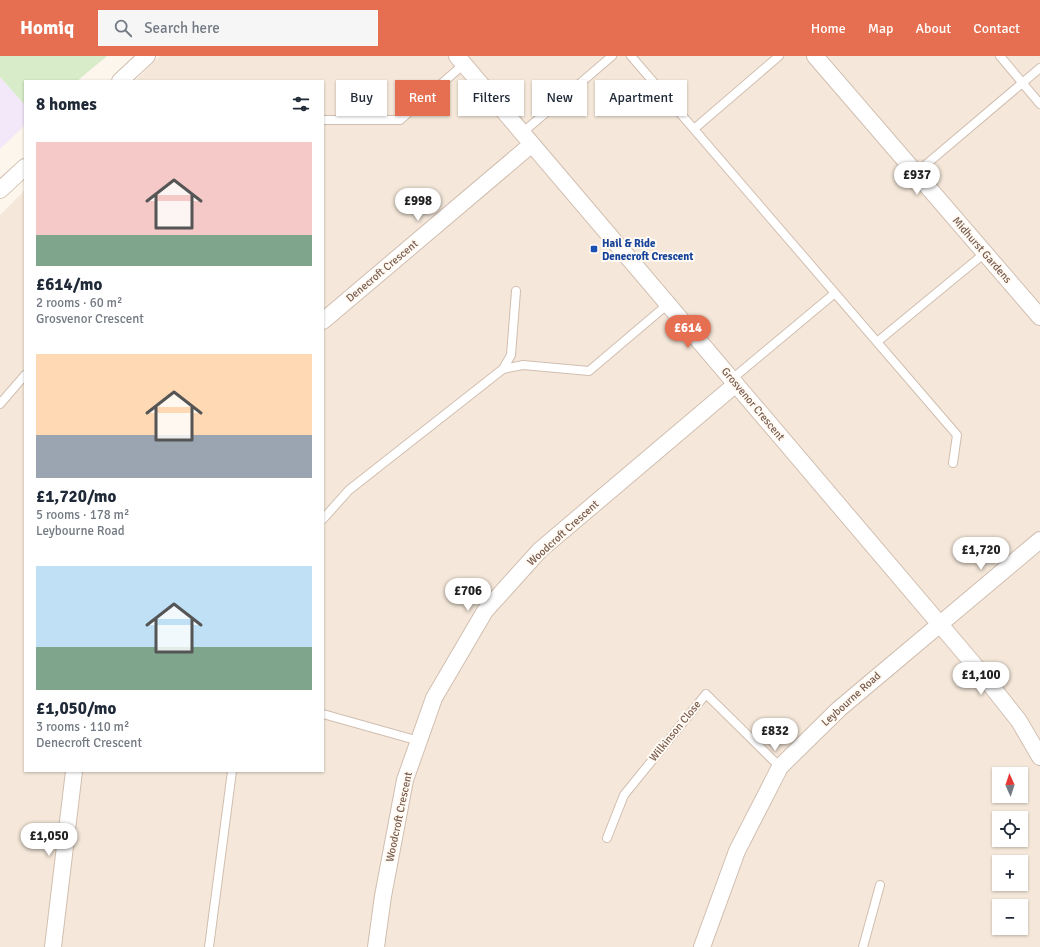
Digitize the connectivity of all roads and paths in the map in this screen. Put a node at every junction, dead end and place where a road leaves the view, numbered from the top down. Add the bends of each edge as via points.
1 (147, 56) edge
2 (612, 56) edge
3 (631, 56) edge
4 (779, 56) edge
5 (815, 56) edge
6 (1000, 56) edge
7 (461, 60) edge
8 (1040, 68) edge
9 (121, 80) edge
10 (1022, 83) junction
11 (1040, 104) edge
12 (324, 120) edge
13 (694, 129) junction
14 (527, 138) junction
15 (24, 168) edge
16 (916, 173) junction
17 (0, 190) edge
18 (985, 253) junction
19 (516, 290) dead end
20 (835, 293) junction
21 (668, 304) junction
22 (1040, 317) edge
23 (324, 320) edge
24 (877, 342) junction
25 (503, 369) junction
26 (24, 376) edge
27 (734, 381) junction
28 (0, 404) edge
29 (953, 463) dead end
30 (324, 518) edge
31 (1040, 540) edge
32 (939, 623) junction
33 (324, 714) edge
34 (419, 742) junction
35 (1040, 758) edge
36 (780, 767) junction
37 (74, 772) edge
38 (232, 772) edge
39 (608, 838) dead end
40 (880, 885) dead end
41 (53, 947) edge
42 (209, 947) edge
43 (376, 947) edge
44 (702, 947) edge
45 (863, 947) edge

1 - 9 street
2 - 14 lane
3 - 13 lane
4 - 13 lane
5 - 16 street, Midhurst Gardens
6 - 10 lane
7 - 12 lane via 400,120
7 - 14 street, Grosvenor Crescent
8 - 10 lane
10 - 11 lane
10 - 16 lane
13 - 20 lane
14 - 21 street, Grosvenor Crescent
14 - 23 street, Denecroft Crescent
15 - 17 street
16 - 18 street, Midhurst Gardens
18 - 22 street, Midhurst Gardens
18 - 24 lane
19 - 25 lane via 510,355
20 - 24 lane
20 - 27 lane
21 - 25 lane via 589,371 523,365
21 - 27 street, Grosvenor Crescent
24 - 29 lane via 957,435
25 - 30 lane via 349,490
26 - 28 lane
27 - 32 street, Grosvenor Crescent
27 - 34 street, Woodcroft Crescent via 540,550 485,611 434,698
31 - 32 street, Leybourne Road
32 - 35 street, Grosvenor Crescent via 1019,721
32 - 36 street, Leybourne Road via 839,708
33 - 34 lane
34 - 43 street, Woodcroft Crescent via 405,780
36 - 39 lane, Wilkinson Close via 706,694 624,795
36 - 44 street, Leybourne Road via 737,851
37 - 41 street
38 - 42 lane
40 - 45 lane

